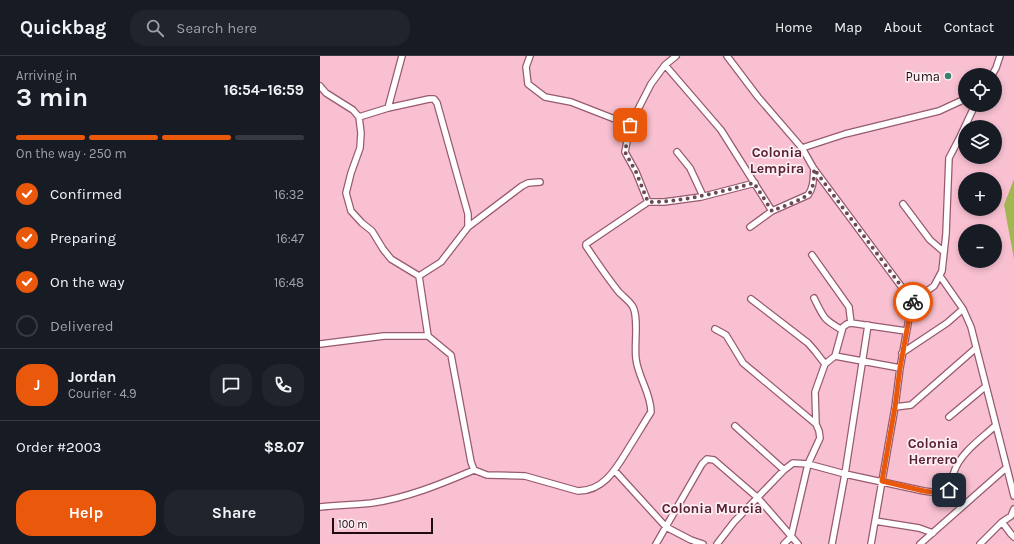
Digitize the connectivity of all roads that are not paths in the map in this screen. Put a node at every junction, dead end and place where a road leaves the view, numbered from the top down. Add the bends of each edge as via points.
1 (402, 56) edge
2 (530, 56) edge
3 (676, 56) edge
4 (727, 56) edge
5 (1000, 56) edge
6 (665, 65) junction
7 (996, 68) edge
8 (320, 86) edge
9 (958, 103) edge
10 (388, 108) junction
11 (972, 112) edge
12 (359, 117) junction
13 (630, 125) junction
14 (802, 148) junction
15 (677, 152) dead end
16 (814, 169) junction
17 (540, 182) dead end
18 (754, 183) junction
19 (703, 196) junction
20 (648, 202) junction
21 (904, 204) dead end
22 (772, 211) junction
23 (468, 227) junction
24 (750, 228) dead end
25 (944, 252) junction
26 (812, 255) dead end
27 (420, 276) junction
28 (940, 276) junction
29 (814, 298) dead end
30 (751, 299) dead end
31 (915, 304) junction
32 (963, 309) junction
33 (851, 323) junction
34 (868, 325) junction
35 (714, 329) dead end
36 (842, 330) junction
37 (906, 331) junction
38 (428, 336) junction
39 (320, 344) edge
40 (976, 348) junction
41 (902, 353) junction
42 (835, 356) junction
43 (862, 361) junction
44 (825, 364) junction
45 (900, 368) junction
46 (986, 387) junction
47 (895, 407) junction
48 (949, 417) dead end
49 (816, 424) junction
50 (736, 426) dead end
51 (996, 426) junction
52 (808, 464) junction
53 (1006, 468) junction
54 (474, 470) junction
55 (784, 470) junction
56 (615, 471) junction
57 (845, 474) junction
58 (882, 481) junction
59 (1014, 496) edge
60 (758, 498) junction
61 (320, 507) edge
62 (1014, 509) edge
63 (875, 520) junction
64 (1002, 522) junction
65 (666, 527) junction
66 (932, 533) junction
67 (791, 537) junction
68 (1014, 537) edge
69 (656, 544) edge
70 (702, 544) edge
71 (717, 544) edge
72 (784, 544) edge
73 (798, 544) edge
74 (832, 544) edge
75 (871, 544) edge
76 (920, 544) edge
77 (980, 544) edge

1 - 10 street
2 - 13 street via 526,67 528,84 545,97 571,102
3 - 6 street
4 - 14 street
5 - 7 street
6 - 13 street via 651,84
6 - 18 street via 721,130
8 - 12 street
9 - 14 street via 939,112 845,134
10 - 12 street
10 - 23 street via 429,99 434,99 437,103 468,214
11 - 25 street via 948,158
12 - 27 street via 360,148 346,193 351,211 372,231 391,258
13 - 20 street via 625,152
14 - 16 street
15 - 19 street via 690,168
16 - 22 street via 812,190 808,195
16 - 31 street
17 - 23 street via 522,186
18 - 19 street
18 - 22 street
19 - 20 street
20 - 56 street via 586,244 618,291 633,306 638,370 651,404 651,412
21 - 25 street via 930,240
22 - 24 street
23 - 27 street via 441,262
25 - 28 street
26 - 33 street via 849,308
27 - 38 street
28 - 31 street via 934,286
28 - 32 street
29 - 36 street via 826,321
30 - 44 street via 808,343
31 - 37 street
32 - 40 street
32 - 41 street
33 - 34 street
33 - 36 street via 844,325
34 - 37 street
34 - 43 street
35 - 49 street via 726,335 743,363
36 - 42 street
37 - 41 street
38 - 39 street via 384,336
38 - 54 street via 451,355
40 - 46 street
40 - 47 street via 911,405
41 - 45 street
42 - 43 street
42 - 44 street
43 - 45 street
43 - 57 street
44 - 49 street via 815,392
45 - 47 street
46 - 48 street
46 - 51 street
47 - 58 street
49 - 52 street via 820,438
50 - 55 street
51 - 53 street
51 - 58 street via 962,456 954,471 948,493 924,491
52 - 55 street via 793,464
52 - 57 street
52 - 67 street
53 - 59 street
53 - 66 street
54 - 56 street via 487,476 525,476 578,491 587,491 600,485
54 - 61 street via 437,486 372,503
55 - 60 street
56 - 65 street
57 - 58 street
57 - 74 street
58 - 63 street
60 - 65 street via 714,460 707,458
60 - 67 street
60 - 71 street
62 - 64 street via 1011,516
63 - 66 street
63 - 75 street
64 - 68 street
64 - 77 street
65 - 69 street
65 - 70 street
66 - 76 street
67 - 72 street
67 - 73 street

